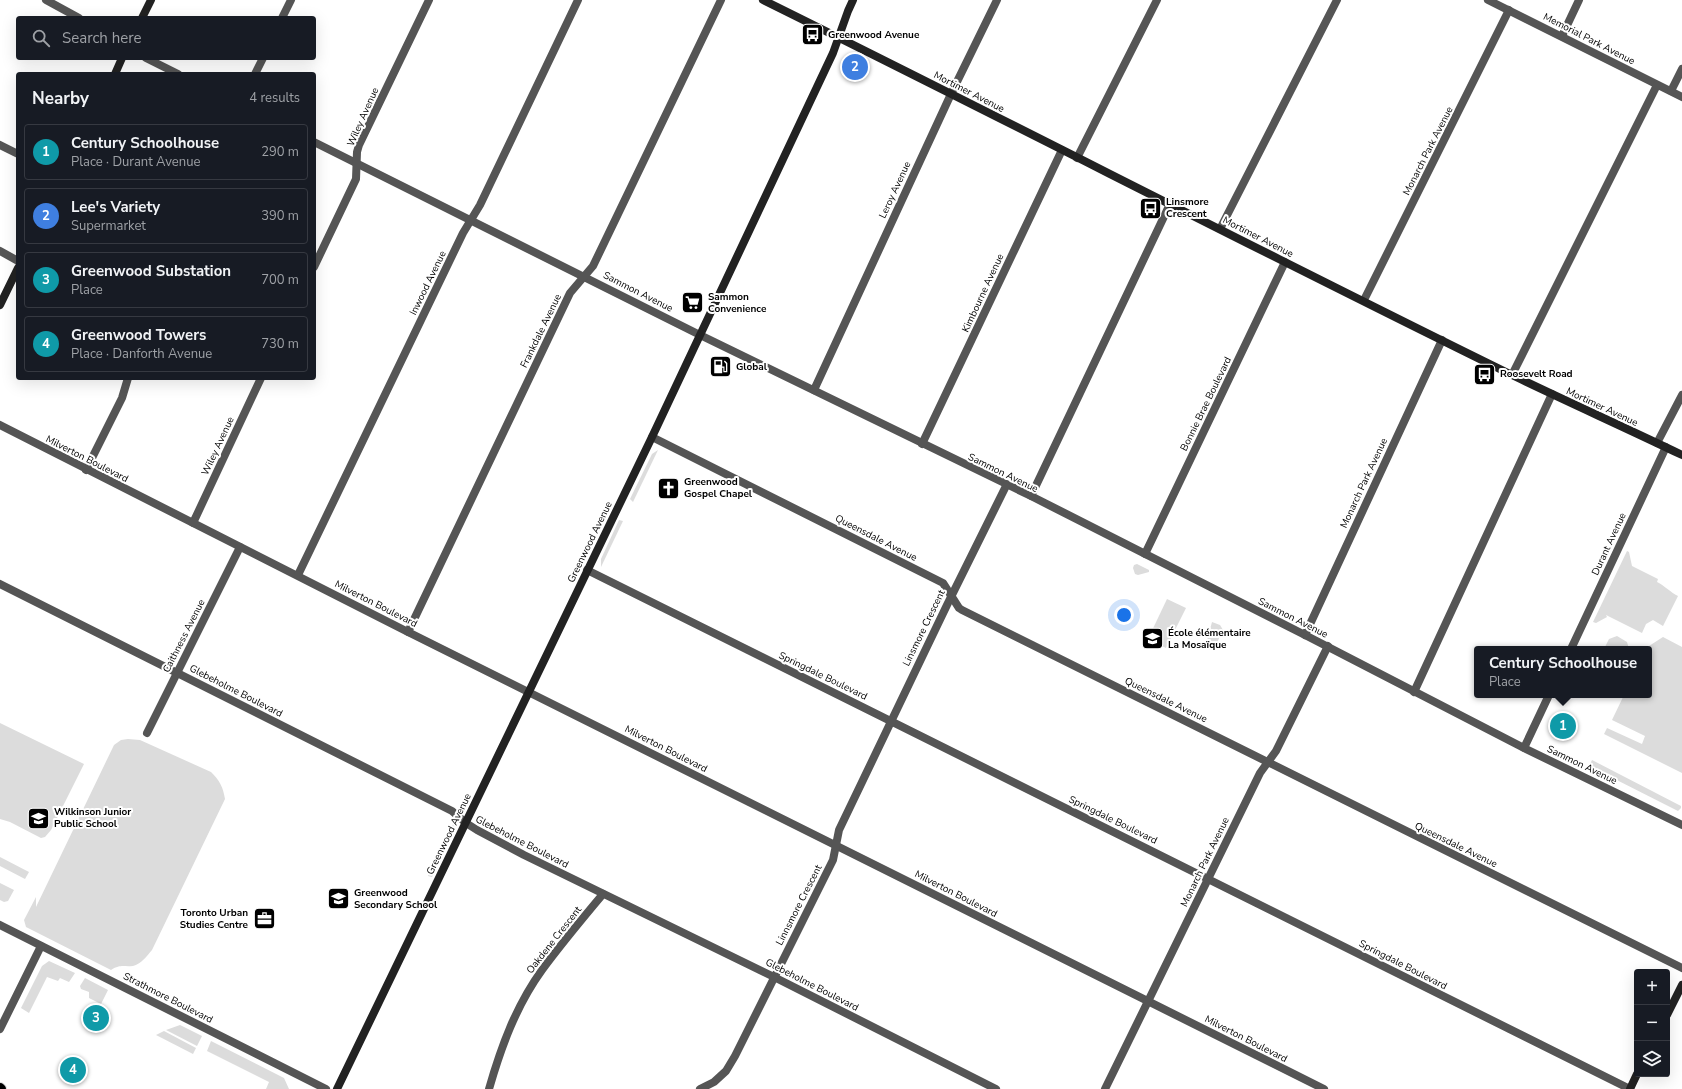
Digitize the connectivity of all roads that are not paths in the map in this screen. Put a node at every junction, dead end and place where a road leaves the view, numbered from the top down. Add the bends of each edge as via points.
1 (46, 0) edge
2 (151, 0) edge
3 (291, 0) edge
4 (429, 0) edge
5 (578, 0) edge
6 (721, 0) edge
7 (763, 0) edge
8 (853, 0) edge
9 (997, 0) edge
10 (1157, 0) edge
11 (1337, 0) edge
12 (1488, 0) edge
13 (1579, 0) edge
14 (1509, 10) junction
15 (75, 16) edge
16 (143, 16) edge
17 (283, 16) edge
18 (1562, 36) junction
19 (839, 37) junction
20 (121, 60) edge
21 (150, 60) edge
22 (262, 60) edge
23 (1682, 69) edge
24 (116, 72) edge
25 (174, 72) edge
26 (256, 72) edge
27 (1657, 85) junction
28 (1671, 91) junction
29 (951, 94) junction
30 (1682, 97) edge
31 (316, 143) edge
32 (0, 145) edge
33 (1062, 150) junction
34 (16, 153) edge
35 (1077, 158) junction
36 (357, 164) junction
37 (1170, 204) junction
38 (471, 220) junction
39 (1220, 229) junction
40 (0, 251) edge
41 (16, 260) edge
42 (1285, 262) junction
43 (316, 263) edge
44 (16, 272) edge
45 (584, 276) junction
46 (1364, 300) junction
47 (0, 305) edge
48 (700, 335) junction
49 (1442, 340) junction
50 (1512, 375) junction
51 (127, 380) edge
52 (260, 380) edge
53 (814, 390) junction
54 (1552, 394) junction
55 (1682, 395) edge
56 (0, 426) edge
57 (652, 437) junction
58 (1657, 443) junction
59 (922, 444) junction
60 (1666, 447) junction
61 (1682, 455) edge
62 (86, 470) junction
63 (1006, 486) junction
64 (1030, 496) junction
65 (193, 522) junction
66 (240, 547) junction
67 (1145, 554) junction
68 (587, 570) junction
69 (298, 576) junction
70 (0, 584) edge
71 (951, 595) junction
72 (408, 632) junction
73 (1305, 635) junction
74 (1328, 646) junction
75 (1572, 646) edge
76 (177, 672) junction
77 (530, 692) junction
78 (1414, 692) junction
79 (1548, 698) edge
80 (891, 720) junction
81 (147, 733) dead end
82 (1524, 748) junction
83 (1268, 762) junction
84 (863, 780) joint
85 (466, 824) junction
86 (1682, 825) edge
87 (835, 845) junction
88 (1208, 878) junction
89 (603, 894) junction
90 (0, 925) edge
91 (41, 946) junction
92 (1682, 968) edge
93 (774, 977) junction
94 (1682, 985) edge
95 (1148, 1001) junction
96 (1670, 1009) edge
97 (0, 1029) edge
98 (1636, 1077) edge
99 (326, 1089) edge
100 (337, 1089) edge
101 (489, 1089) edge
102 (700, 1089) edge
103 (996, 1089) edge
104 (1104, 1089) edge
105 (1324, 1089) edge
106 (1630, 1089) edge

1 - 15 street
2 - 16 street
3 - 17 street
4 - 36 street, Wiley Avenue via 359,145
5 - 38 street, Inwood Avenue
6 - 45 street, Frankdale Avenue via 593,266
7 - 19 street, Mortimer Avenue
8 - 19 street, Greenwood Avenue
9 - 29 street, Leroy Avenue
10 - 35 street
11 - 39 street
12 - 14 street, Memorial Park Avenue
13 - 18 street
14 - 18 street, Memorial Park Avenue
14 - 46 street, Monarch Park Avenue
18 - 27 street, Memorial Park Avenue
19 - 29 street, Mortimer Avenue
19 - 48 street, Greenwood Avenue
20 - 24 street
21 - 25 street
22 - 26 street
23 - 28 street
27 - 28 street, Memorial Park Avenue
27 - 50 street
28 - 30 street, Memorial Park Avenue
29 - 33 street, Mortimer Avenue
29 - 53 street, Leroy Avenue
31 - 36 street, Sammon Avenue
32 - 34 street
33 - 35 street, Mortimer Avenue
33 - 59 street, Kimbourne Avenue
35 - 37 street, Mortimer Avenue
36 - 38 street, Sammon Avenue
36 - 43 street, Wiley Avenue via 356,179
37 - 39 street, Mortimer Avenue
37 - 64 street
38 - 45 street, Sammon Avenue
38 - 69 street, Inwood Avenue
39 - 42 street, Mortimer Avenue
40 - 41 street
42 - 46 street, Mortimer Avenue
42 - 67 street, Bonnie Brae Boulevard
44 - 47 street
45 - 48 street, Sammon Avenue
45 - 72 street, Frankdale Avenue via 570,293
46 - 49 street, Mortimer Avenue
48 - 53 street, Sammon Avenue
48 - 57 street, Greenwood Avenue
49 - 50 street, Mortimer Avenue
49 - 73 street, Monarch Park Avenue
50 - 54 street, Mortimer Avenue
51 - 62 street via 122,398
52 - 65 street, Wiley Avenue
53 - 59 street, Sammon Avenue
54 - 58 street, Mortimer Avenue
54 - 78 street
55 - 58 street
56 - 62 street, Milverton Boulevard
57 - 68 street, Greenwood Avenue
57 - 71 street, Queensdale Avenue via 943,583
58 - 60 street, Mortimer Avenue
59 - 63 street, Sammon Avenue
60 - 61 street, Mortimer Avenue
60 - 75 street, Durant Avenue
62 - 65 street, Milverton Boulevard
63 - 64 street, Sammon Avenue
63 - 71 street, Linsmore Crescent
64 - 67 street, Sammon Avenue
65 - 66 street, Milverton Boulevard
66 - 69 street, Milverton Boulevard
66 - 76 street, Caithness Avenue
67 - 73 street, Sammon Avenue
68 - 77 street, Greenwood Avenue
68 - 80 street, Springdale Boulevard
69 - 72 street, Milverton Boulevard
70 - 76 street, Glebeholme Boulevard
71 - 80 street, Linsmore Crescent
71 - 83 street, Queensdale Avenue via 962,610
72 - 77 street, Milverton Boulevard
73 - 74 street, Sammon Avenue
74 - 78 street, Sammon Avenue
74 - 83 street, Monarch Park Avenue via 1276,751
76 - 81 street, Caithness Avenue
76 - 85 street, Glebeholme Boulevard via 452,811
77 - 85 street, Greenwood Avenue
77 - 87 street, Milverton Boulevard
78 - 82 street, Sammon Avenue
79 - 82 street
80 - 84 street, Linsmore Crescent
80 - 88 street, Springdale Boulevard
82 - 86 street, Sammon Avenue
83 - 88 street, Monarch Park Avenue via 1260,773
83 - 92 street, Queensdale Avenue
84 - 87 street, Linnsmore Crescent via 839,830
85 - 89 street, Glebeholme Boulevard
85 - 100 street, Greenwood Avenue
87 - 93 street, Linnsmore Crescent via 833,860
87 - 95 street, Milverton Boulevard
88 - 95 street, Monarch Park Avenue
88 - 106 street, Springdale Boulevard
89 - 93 street, Glebeholme Boulevard
89 - 101 street, Oakdene Crescent via 542,970 529,991 507,1035
90 - 91 street, Strathmore Boulevard
91 - 97 street
91 - 99 street, Strathmore Boulevard
93 - 102 street, Linnsmore Crescent via 726,1071 714,1082
93 - 103 street, Glebeholme Boulevard
94 - 96 street
95 - 104 street, Monarch Park Avenue
95 - 105 street, Milverton Boulevard
98 - 106 street

